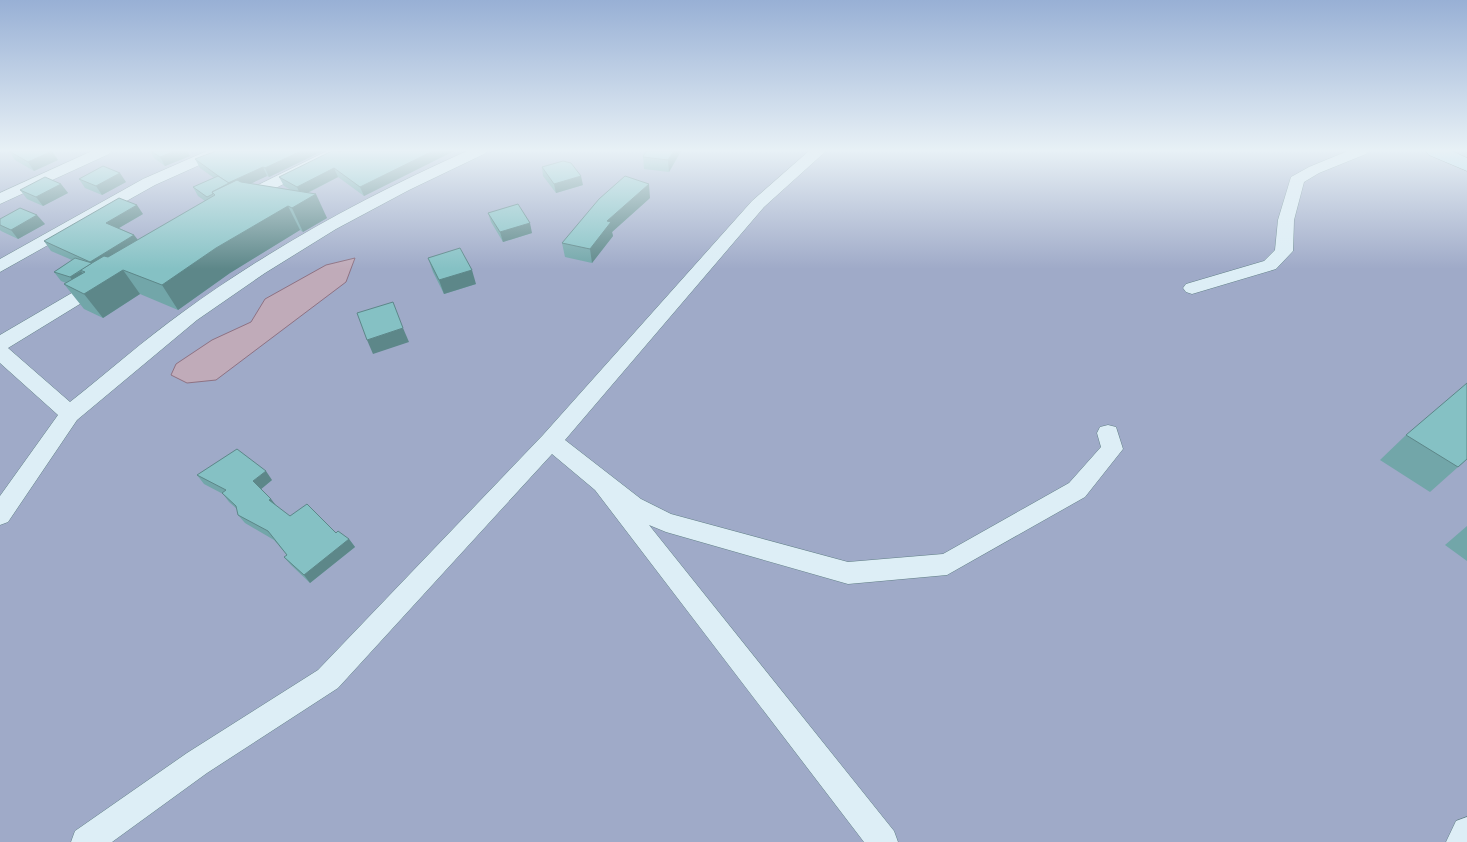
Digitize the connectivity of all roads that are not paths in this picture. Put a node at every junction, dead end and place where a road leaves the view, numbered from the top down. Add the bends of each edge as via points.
1 (21, 190) edge
2 (134, 190) edge
3 (258, 190) edge
4 (397, 190) edge
5 (774, 190) edge
6 (1294, 190) edge
7 (0, 200) edge
8 (226, 206) edge
9 (0, 266) edge
10 (113, 276) edge
11 (1192, 288) dead end
12 (0, 344) edge
13 (0, 352) edge
14 (70, 414) junction
15 (1108, 433) dead end
16 (551, 441) junction
17 (603, 484) junction
18 (0, 515) edge
19 (1467, 832) edge
20 (86, 842) edge
21 (883, 842) edge
22 (1461, 842) edge

1 - 7 street
2 - 9 street
3 - 8 street
4 - 14 street via 290,250 181,323
5 - 16 street via 758,204
6 - 11 street via 1286,220 1284,251 1270,265
10 - 12 street
13 - 14 street
14 - 18 street
15 - 17 street via 1112,449 1077,490 947,564 848,573 666,522 633,506
16 - 17 street
16 - 20 street via 328,679 196,763
17 - 21 street
19 - 22 street

